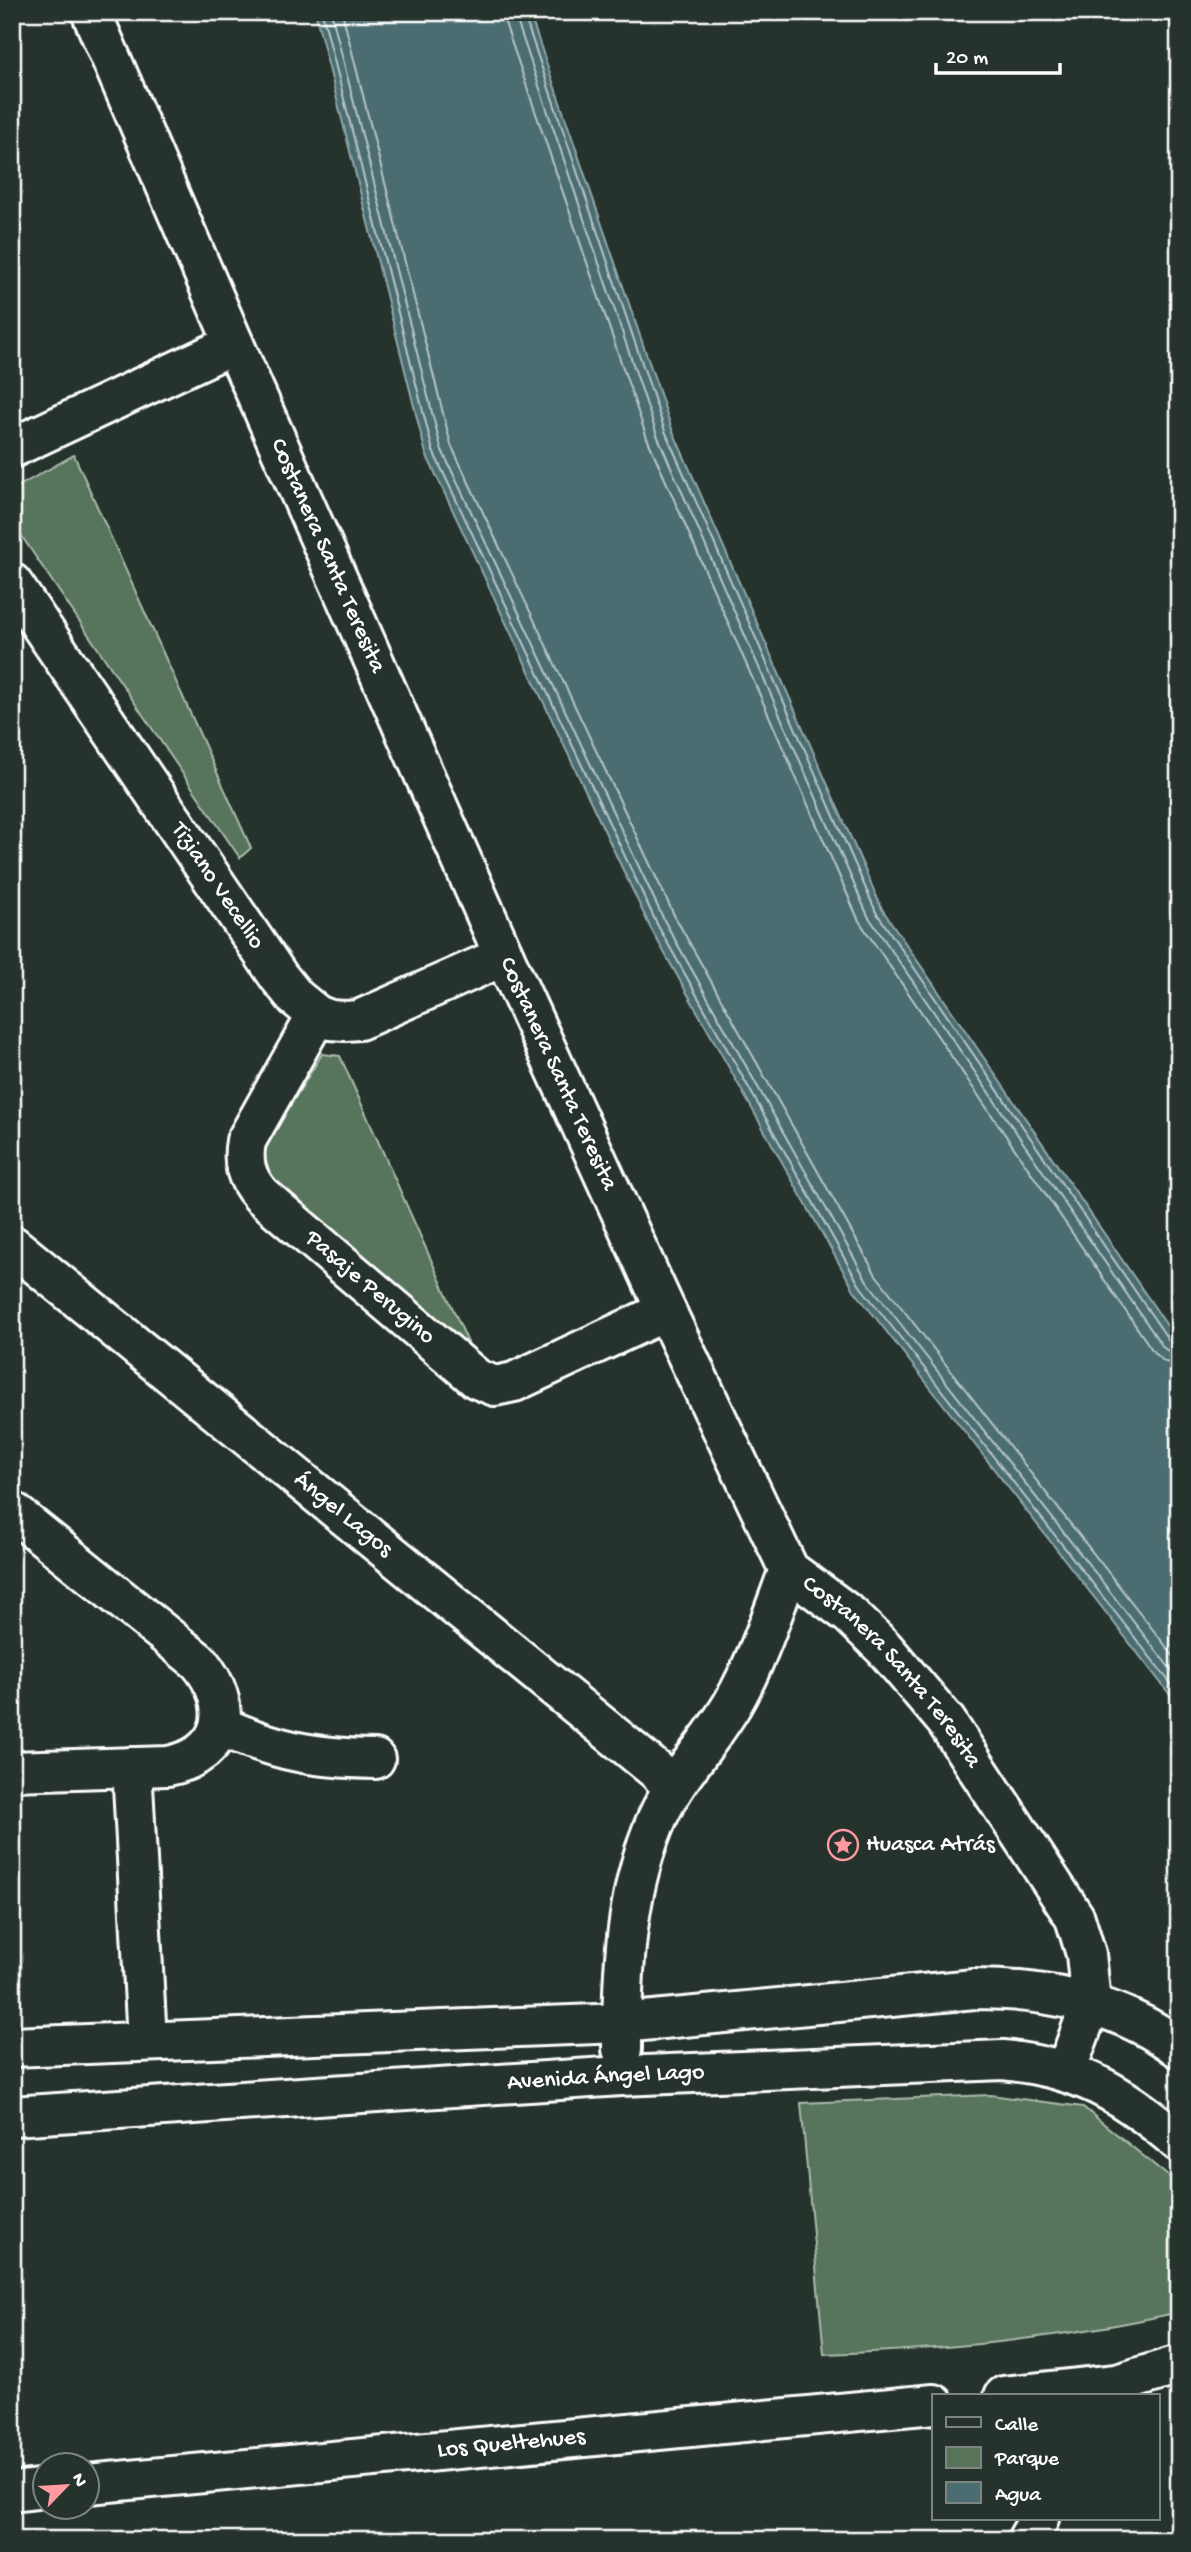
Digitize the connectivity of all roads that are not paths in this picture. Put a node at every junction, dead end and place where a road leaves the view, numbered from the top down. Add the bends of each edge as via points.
1 (91, 12) edge
2 (234, 344) junction
3 (12, 448) edge
4 (12, 583) edge
5 (504, 956) junction
6 (317, 1015) junction
7 (12, 1245) edge
8 (666, 1311) junction
9 (12, 1511) edge
10 (789, 1570) junction
11 (220, 1726) junction
12 (376, 1759) dead end
13 (132, 1767) junction
14 (12, 1771) edge
15 (673, 1787) junction
16 (1091, 2004) junction
17 (622, 2023) junction
18 (147, 2041) junction
19 (12, 2047) edge
20 (1179, 2048) edge
21 (1066, 2071) junction
22 (621, 2076) junction
23 (12, 2116) edge
24 (1179, 2142) edge
25 (1179, 2365) edge
26 (1113, 2390) edge
27 (1040, 2394) edge
28 (932, 2404) edge
29 (102, 2483) edge
30 (32, 2489) edge
31 (12, 2491) edge
32 (1038, 2520) edge
33 (1027, 2540) edge

1 - 2 street, Costanera Santa Teresita
2 - 3 street
2 - 5 street, Costanera Santa Teresita
4 - 6 street, Tiziano Vecellio via 279,977
5 - 6 street via 359,1020
5 - 8 street, Costanera Santa Teresita
6 - 8 street, Pasaje Perugino via 246,1141 244,1162 250,1183 425,1335 477,1379 495,1386
7 - 15 street, Ángel Lagos
8 - 10 street, Costanera Santa Teresita
9 - 11 street via 198,1662 218,1691
10 - 15 street via 754,1662 733,1702
10 - 16 street, Costanera Santa Teresita via 850,1615 946,1721 1075,1918 1086,1954
11 - 12 street via 295,1753
11 - 13 street via 212,1742 185,1762
13 - 14 street
13 - 18 street
15 - 17 street via 653,1826 631,1902
16 - 17 street via 1052,1994 974,1989
16 - 20 street via 1132,2020
16 - 21 street, Costanera Santa Teresita
17 - 18 street
17 - 22 street
18 - 19 street
21 - 22 street, Avenida Ángel Lago via 1035,2063 982,2060
21 - 24 street, Avenida Ángel Lago via 1122,2097
22 - 23 street, Avenida Ángel Lago
25 - 26 street
26 - 27 street
28 - 29 street, Los Queltehues
30 - 31 street
32 - 33 street

